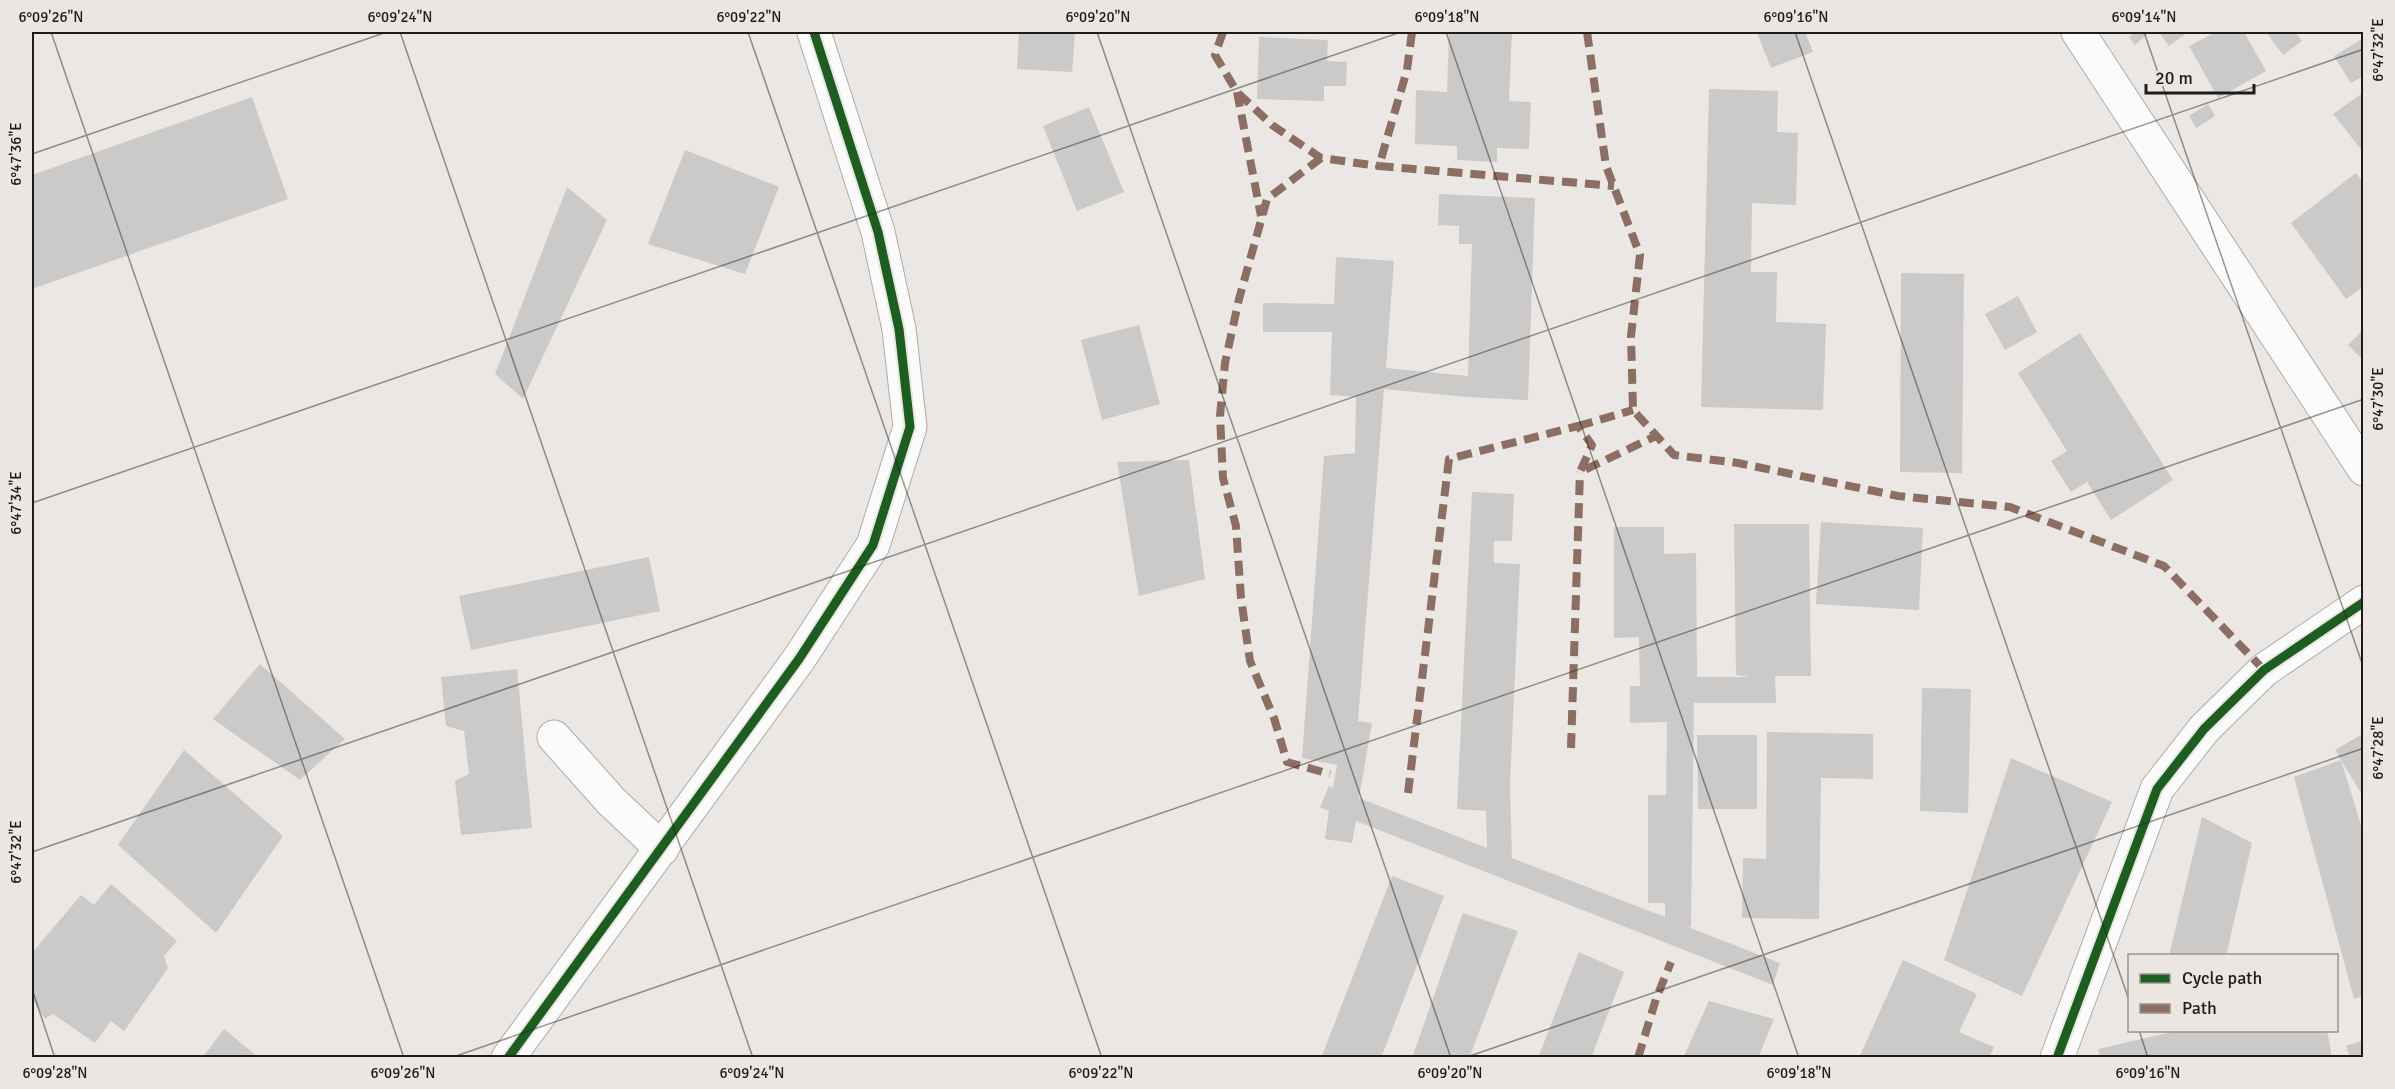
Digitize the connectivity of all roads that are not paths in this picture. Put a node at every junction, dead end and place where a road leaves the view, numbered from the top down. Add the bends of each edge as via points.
1 (814, 32) edge
2 (2078, 32) edge
3 (2364, 470) edge
4 (2364, 602) edge
5 (554, 737) dead end
6 (662, 849) junction
7 (508, 1058) edge
8 (2057, 1058) edge

1 - 6 street via 878,232 899,329 910,427 873,544 799,659
2 - 3 street
4 - 8 street via 2264,670 2204,729 2157,789
5 - 6 street via 611,801
6 - 7 street

